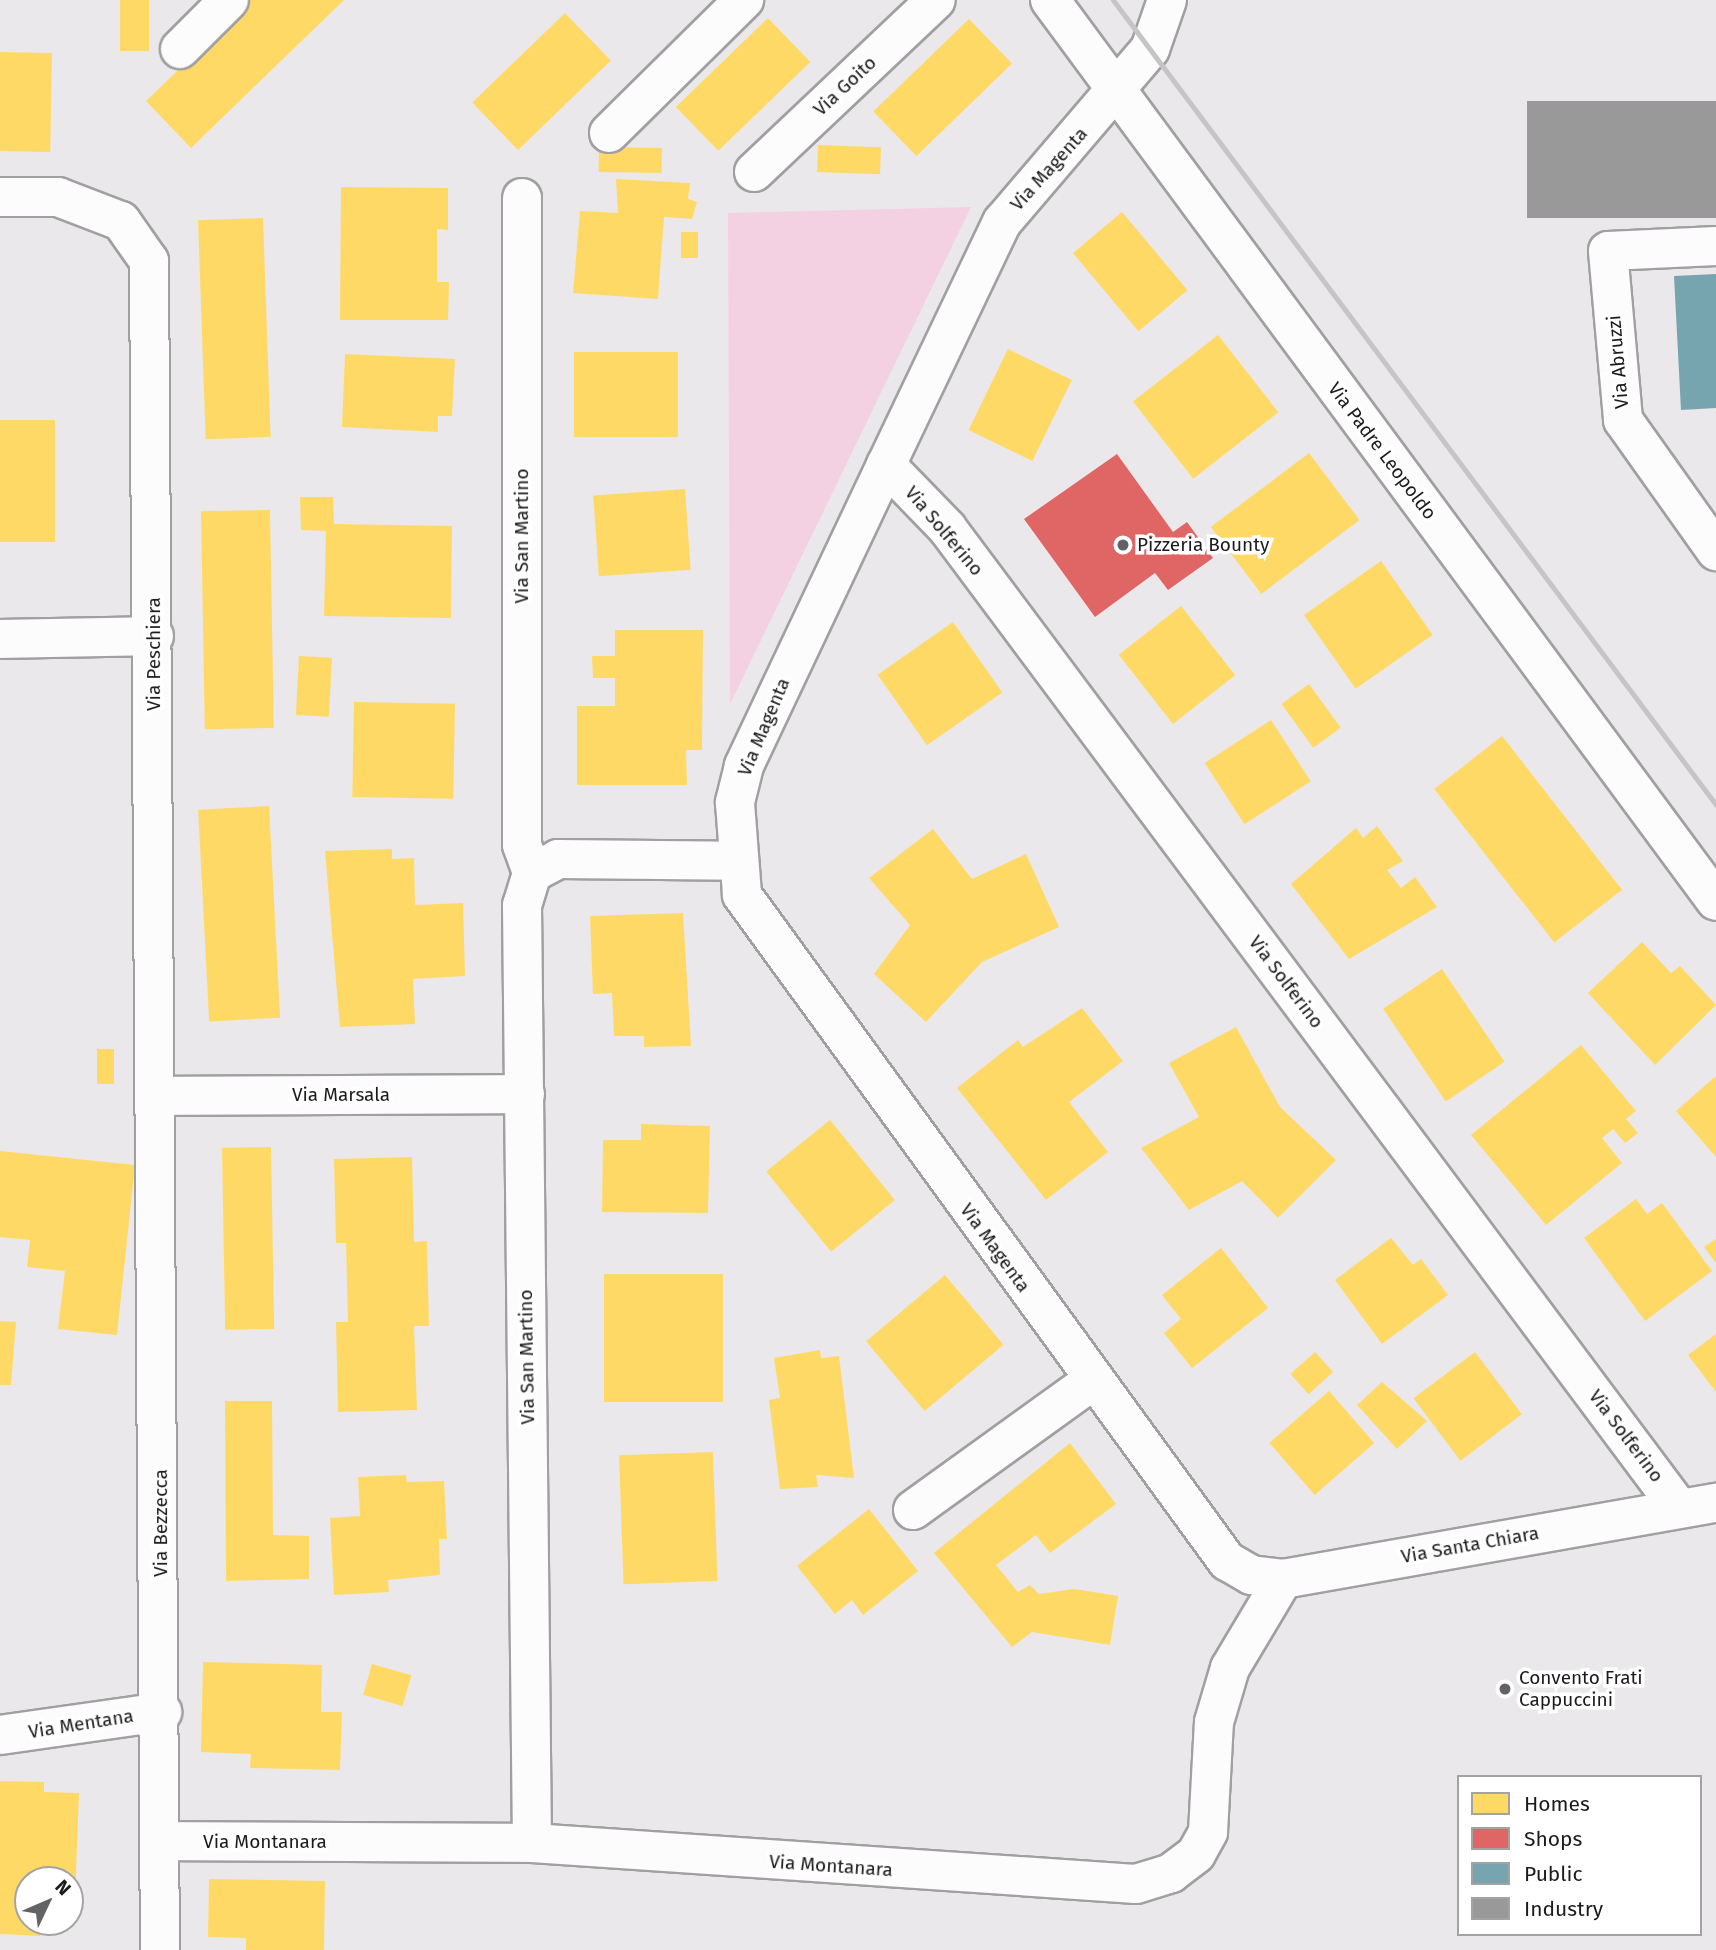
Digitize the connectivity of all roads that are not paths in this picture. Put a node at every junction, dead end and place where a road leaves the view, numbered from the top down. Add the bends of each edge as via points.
1 (229, 0) edge
2 (744, 0) edge
3 (936, 0) edge
4 (1050, 0) edge
5 (1167, 0) edge
6 (180, 48) dead end
7 (1117, 93) junction
8 (609, 133) dead end
9 (754, 172) dead end
10 (0, 197) edge
11 (522, 198) dead end
12 (1716, 246) edge
13 (886, 465) junction
14 (1716, 551) edge
15 (155, 636) junction
16 (0, 639) edge
17 (735, 861) junction
18 (532, 873) junction
19 (1716, 901) edge
20 (525, 1094) junction
21 (158, 1096) junction
22 (1093, 1381) junction
23 (1716, 1503) edge
24 (1678, 1507) junction
25 (913, 1510) dead end
26 (1227, 1561) joint
27 (1283, 1579) junction
28 (162, 1712) junction
29 (0, 1735) edge
30 (162, 1841) junction
31 (532, 1843) junction
32 (160, 1950) edge

1 - 6 street
2 - 8 street
3 - 9 street, Via Goito
4 - 7 street, Via Padre Leopoldo
5 - 7 street, Via Magenta via 1150,49
7 - 13 street, Via Magenta via 1002,222
7 - 19 street, Via Padre Leopoldo
10 - 15 street, Via Peschiera via 58,197 121,221 149,261
11 - 18 street, Via San Martino via 522,845
12 - 14 street, Via Abruzzi via 1608,251 1623,420
13 - 17 street, Via Magenta via 744,766 735,803
13 - 24 street, Via Solferino via 955,539
15 - 16 street
15 - 21 street, Via Peschiera
17 - 18 street via 558,859
17 - 22 street, Via Magenta via 753,917
18 - 20 street, Via San Martino via 522,905
20 - 21 street, Via Marsala
20 - 31 street, Via San Martino
21 - 28 street, Via Bezzecca
22 - 25 street
22 - 26 street, Via Magenta
23 - 24 street, Via Santa Chiara
24 - 27 street, Via Santa Chiara
26 - 27 street, Via Santa Chiara via 1251,1575
27 - 31 street, Via Montanara via 1230,1668 1214,1721 1208,1832 1196,1854 1171,1874 1136,1884 1072,1884
28 - 29 street, Via Mentana
28 - 30 street, Via Bezzecca
30 - 31 street, Via Montanara
30 - 32 street, Via Bezzecca

